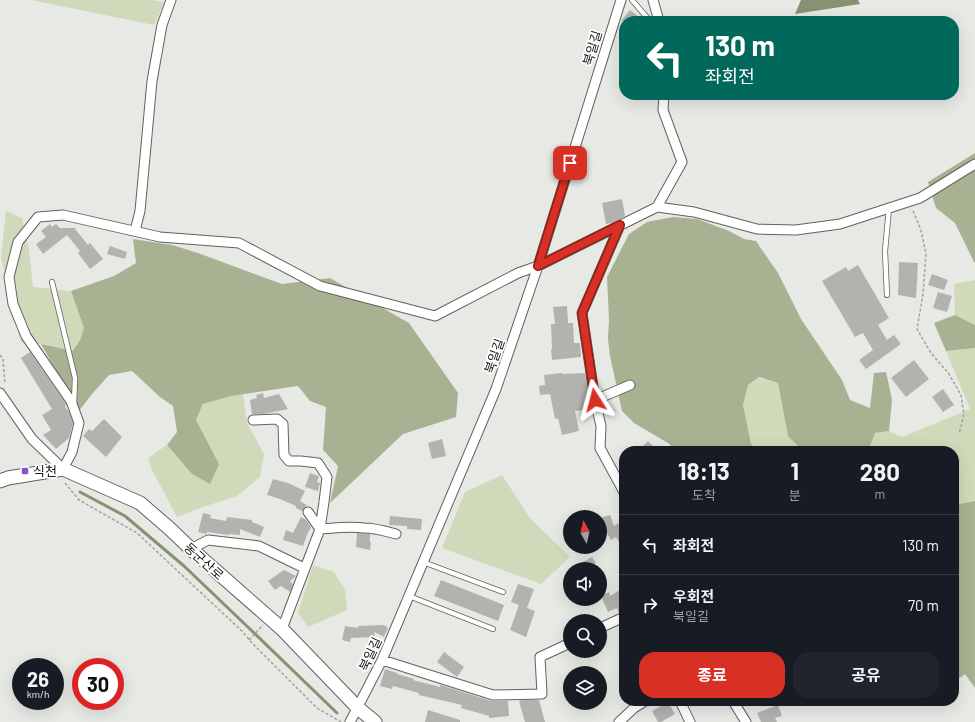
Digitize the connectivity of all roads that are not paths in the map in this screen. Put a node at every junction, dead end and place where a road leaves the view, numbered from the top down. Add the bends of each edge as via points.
1 (171, 0) edge
2 (621, 0) edge
3 (632, 0) edge
4 (653, 0) edge
5 (646, 16) edge
6 (658, 16) edge
7 (664, 100) edge
8 (975, 164) edge
9 (657, 207) junction
10 (889, 208) junction
11 (620, 225) junction
12 (135, 231) junction
13 (538, 266) junction
14 (52, 282) dead end
15 (887, 295) dead end
16 (630, 385) dead end
17 (3, 396) edge
18 (595, 400) junction
19 (74, 409) junction
20 (253, 420) dead end
21 (59, 470) junction
22 (0, 481) edge
23 (619, 483) edge
24 (308, 512) dead end
25 (320, 529) junction
26 (396, 534) dead end
27 (191, 549) junction
28 (423, 562) junction
29 (304, 568) junction
30 (503, 592) dead end
31 (409, 596) junction
32 (619, 619) edge
33 (607, 625) edge
34 (282, 629) junction
35 (493, 630) dead end
36 (563, 646) edge
37 (382, 660) junction
38 (637, 706) edge
39 (682, 706) edge
40 (736, 706) edge
41 (358, 708) junction
42 (350, 722) edge
43 (374, 722) edge
44 (619, 722) edge
45 (690, 722) edge
46 (746, 722) edge

1 - 12 street via 162,25 152,81 140,211
2 - 13 street, 북일길
3 - 5 lane
4 - 6 street
7 - 9 street via 663,110 682,162
8 - 10 street via 920,198
9 - 10 street via 694,212 758,229 796,230 840,224
9 - 11 street
10 - 15 lane via 885,251
11 - 13 street
11 - 18 street via 582,313
12 - 13 street via 160,237 238,243 320,286 435,316 518,273
12 - 19 street via 63,215 38,218 18,242 9,277 13,304 26,336
13 - 28 street, 북일길 via 496,389
14 - 19 lane via 75,378
16 - 18 street
17 - 21 street via 32,439
18 - 23 street via 601,426 600,448
19 - 21 street via 79,423 72,452
20 - 25 street via 277,418 283,424 284,455 289,461 318,463 327,477
21 - 22 street
21 - 27 street, 동군산로 via 140,503
24 - 25 street
25 - 26 street via 364,528
25 - 29 street
27 - 29 street via 208,540 259,546
27 - 34 street, 동군산로
28 - 30 lane
28 - 31 street, 북일길
29 - 34 street
31 - 35 lane
31 - 37 street, 북일길
32 - 33 street
34 - 41 street, 동군산로
36 - 37 street via 540,657 542,694 493,695
37 - 41 street, 북일길
38 - 44 street
39 - 45 street
40 - 46 street
41 - 42 street, 북일길
41 - 43 street, 동군산로

